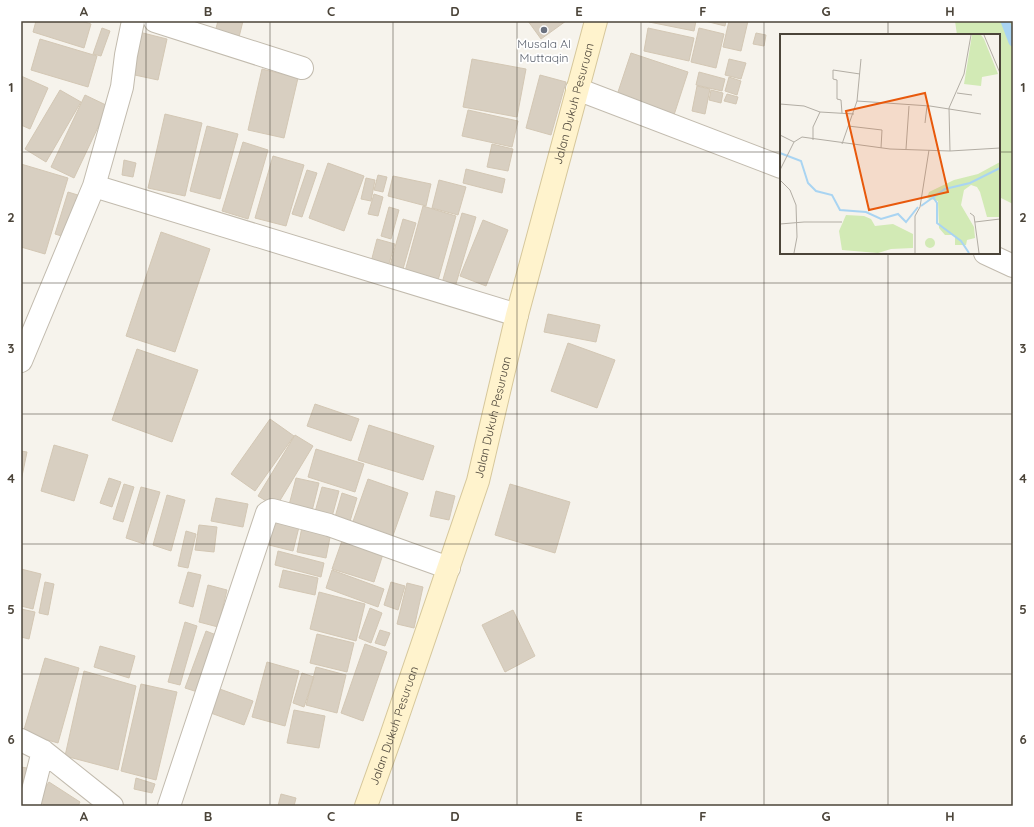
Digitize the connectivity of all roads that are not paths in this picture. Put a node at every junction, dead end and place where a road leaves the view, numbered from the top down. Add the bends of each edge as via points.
1 (133, 21) edge
2 (155, 21) edge
3 (596, 21) edge
4 (302, 68) dead end
5 (577, 89) junction
6 (780, 167) edge
7 (94, 186) junction
8 (987, 254) edge
9 (1013, 266) edge
10 (517, 315) junction
11 (21, 360) edge
12 (449, 568) junction
13 (21, 740) edge
14 (44, 751) junction
15 (29, 806) edge
16 (112, 806) edge
17 (169, 806) edge
18 (366, 806) edge

1 - 7 street via 122,87
2 - 4 street
3 - 5 street, Jalan Dukuh Pesuruan
5 - 6 street
5 - 10 street, Jalan Dukuh Pesuruan
7 - 10 street
7 - 11 street
8 - 9 street
10 - 12 street, Jalan Dukuh Pesuruan via 478,481
12 - 17 street via 329,525 272,510 267,513
12 - 18 street, Jalan Dukuh Pesuruan
13 - 14 street
14 - 15 street
14 - 16 street

